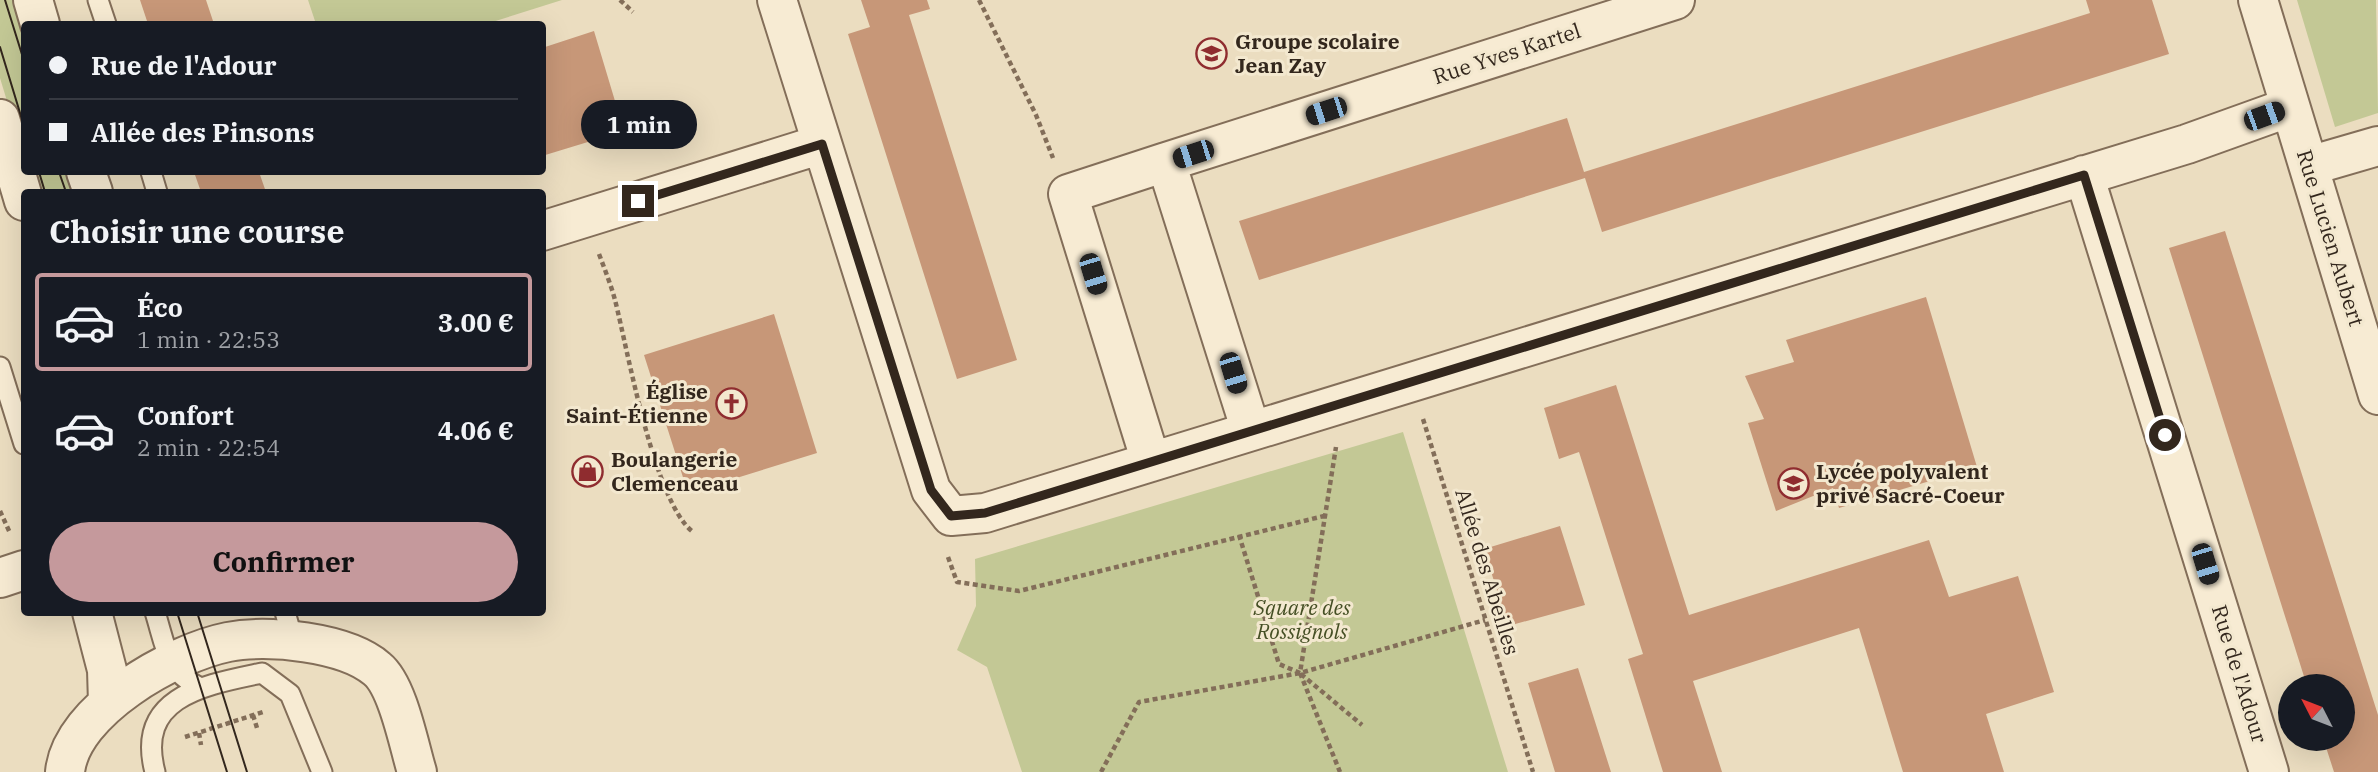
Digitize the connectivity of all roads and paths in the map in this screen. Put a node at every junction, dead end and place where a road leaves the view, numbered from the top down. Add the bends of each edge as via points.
1 (33, 0) edge
2 (98, 0) edge
3 (620, 0) edge
4 (777, 0) edge
5 (979, 0) edge
6 (1675, 0) edge
7 (2258, 0) edge
8 (633, 12) dead end
9 (39, 21) edge
10 (105, 21) edge
11 (2290, 107) junction
12 (0, 119) edge
13 (822, 144) junction
14 (2378, 146) edge
15 (1166, 162) junction
16 (2309, 166) junction
17 (2084, 175) junction
18 (21, 191) edge
19 (1068, 194) junction
20 (586, 217) junction
21 (546, 230) edge
22 (0, 367) edge
23 (2375, 377) edge
24 (1412, 382) junction
25 (1342, 403) junction
26 (1251, 431) junction
27 (21, 434) edge
28 (1151, 462) junction
29 (1328, 515) junction
30 (692, 532) dead end
31 (1239, 535) junction
32 (948, 557) dead end
33 (21, 571) edge
34 (0, 578) edge
35 (93, 616) edge
36 (156, 616) edge
37 (1485, 620) junction
38 (289, 626) edge
39 (225, 627) edge
40 (171, 664) junction
41 (1300, 673) junction
42 (209, 685) junction
43 (294, 702) junction
44 (108, 703) junction
45 (253, 715) junction
46 (1362, 725) dead end
47 (257, 728) dead end
48 (199, 733) junction
49 (201, 745) dead end
50 (150, 748) junction
51 (65, 772) edge
52 (155, 772) edge
53 (322, 772) edge
54 (417, 772) edge
55 (1101, 772) edge
56 (1340, 772) edge
57 (1533, 772) edge
58 (2269, 772) edge

1 - 9 street
2 - 10 lane
3 - 8 path
4 - 13 street
5 - 19 path via 1036,115
6 - 15 street, Rue Yves Kartel
7 - 11 street, Rue Lucien Aubert
11 - 16 street, Rue Lucien Aubert
11 - 17 street
12 - 18 street
13 - 20 street
13 - 28 street via 931,490 951,516 985,513
14 - 16 street
15 - 19 street, Rue Yves Kartel
15 - 26 street
16 - 23 street, Rue Lucien Aubert
17 - 24 street
17 - 58 street, Rue de l'Adour
19 - 28 street
20 - 21 street
20 - 30 path via 615,299 668,498 682,524
22 - 27 lane
24 - 25 street
24 - 37 path, Allée des Abeilles
25 - 26 street
25 - 29 path
26 - 28 street
29 - 31 path
29 - 41 path
31 - 32 path via 1019,591 957,582
31 - 41 path via 1279,664
33 - 34 street
35 - 44 street via 107,670
36 - 40 lane
37 - 41 path
37 - 57 path, Allée des Abeilles
38 - 39 street
38 - 54 street via 379,669 395,699
39 - 40 street
39 - 42 lane via 228,664
40 - 42 lane via 183,678
40 - 44 street
41 - 46 path
41 - 55 path via 1139,702
41 - 56 path
42 - 43 lane via 262,673 282,685
42 - 50 lane via 161,712 151,730
43 - 45 path
43 - 53 lane
44 - 51 street via 82,733
45 - 47 path
45 - 48 path
48 - 49 path
48 - 50 path
50 - 52 lane

